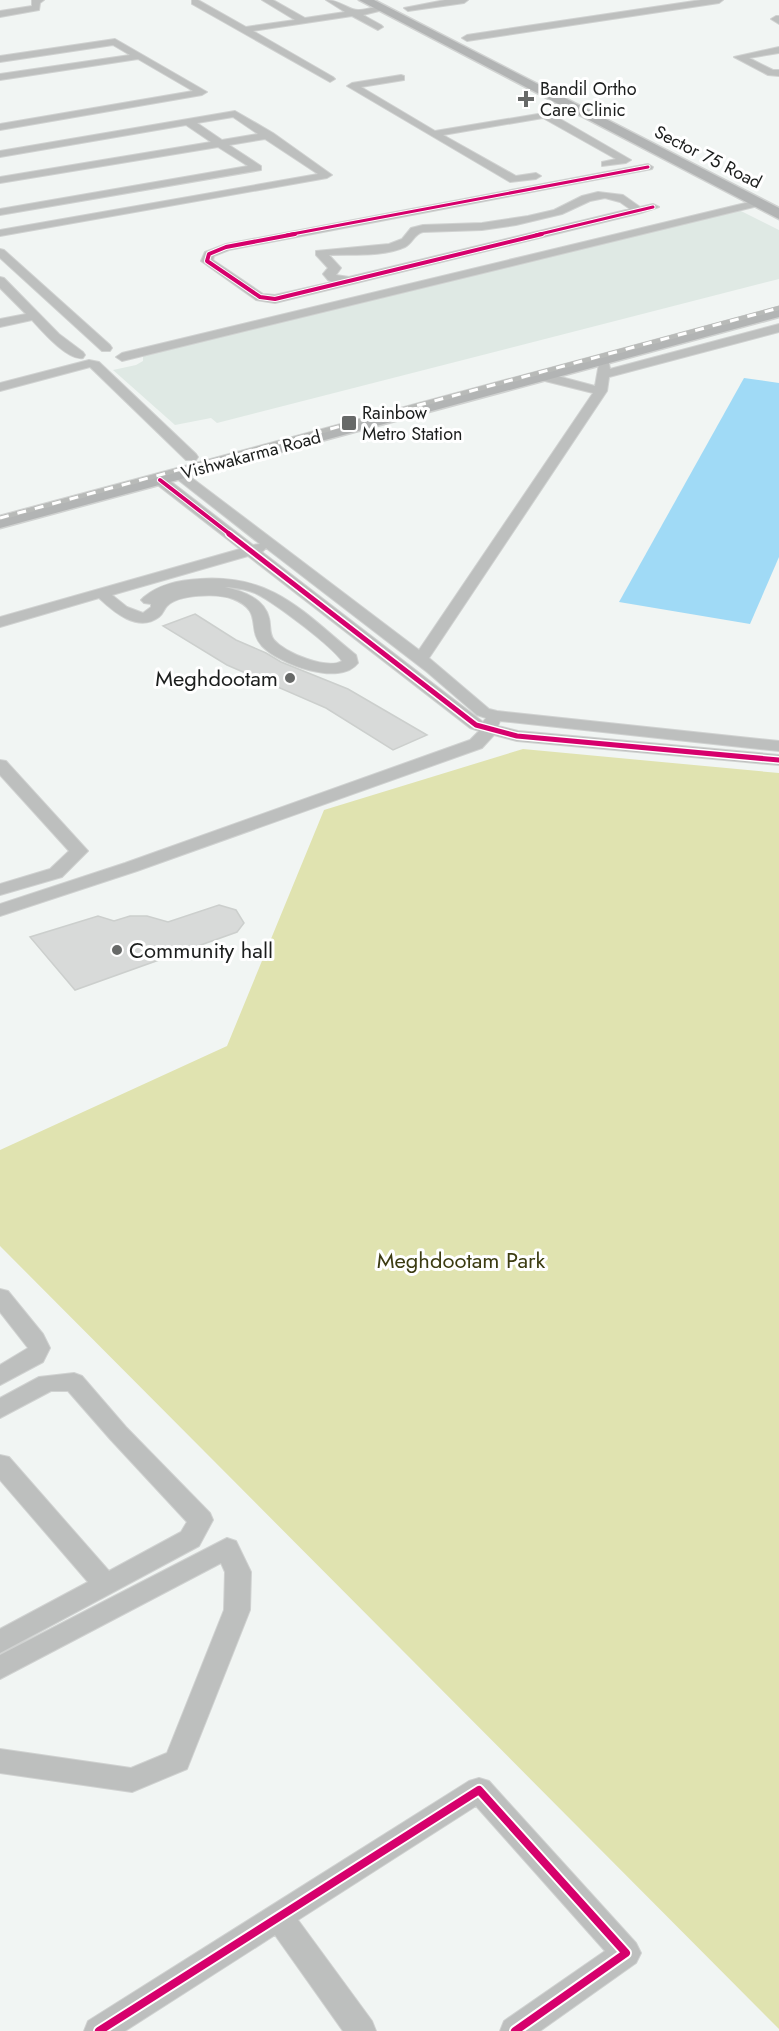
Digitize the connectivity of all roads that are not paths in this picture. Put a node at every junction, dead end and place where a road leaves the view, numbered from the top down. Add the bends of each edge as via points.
1 (40, 0) edge
2 (208, 0) edge
3 (266, 0) edge
4 (330, 0) edge
5 (365, 0) edge
6 (464, 0) edge
7 (719, 0) edge
8 (446, 3) junction
9 (390, 8) edge
10 (408, 8) junction
11 (457, 8) dead end
12 (0, 14) edge
13 (355, 14) junction
14 (366, 20) junction
15 (304, 21) junction
16 (378, 27) dead end
17 (495, 28) dead end
18 (245, 30) junction
19 (551, 32) dead end
20 (505, 33) junction
21 (534, 37) dead end
22 (259, 38) junction
23 (467, 38) junction
24 (779, 50) edge
25 (139, 56) junction
26 (0, 60) edge
27 (0, 67) edge
28 (779, 73) edge
29 (12, 75) junction
30 (0, 77) edge
31 (401, 78) dead end
32 (330, 79) dead end
33 (576, 109) junction
34 (544, 114) junction
35 (188, 122) junction
36 (0, 127) edge
37 (433, 134) junction
38 (270, 135) junction
39 (221, 144) junction
40 (0, 154) edge
41 (0, 164) edge
42 (648, 167) dead end
43 (570, 170) dead end
44 (224, 173) junction
45 (547, 174) dead end
46 (18, 177) junction
47 (0, 180) edge
48 (246, 191) junction
49 (779, 198) edge
50 (754, 201) junction
51 (653, 207) dead end
52 (637, 211) junction
53 (0, 213) edge
54 (779, 214) edge
55 (0, 220) edge
56 (12, 231) junction
57 (0, 233) edge
58 (476, 249) junction
59 (0, 252) edge
60 (497, 259) junction
61 (15, 265) junction
62 (0, 268) edge
63 (0, 281) edge
64 (350, 281) junction
65 (779, 299) edge
66 (779, 312) edge
67 (36, 316) junction
68 (0, 323) edge
69 (779, 328) edge
70 (662, 345) junction
71 (106, 348) junction
72 (680, 355) junction
73 (117, 357) junction
74 (85, 361) junction
75 (603, 368) junction
76 (0, 377) edge
77 (546, 377) junction
78 (0, 387) edge
79 (600, 391) junction
80 (196, 455) junction
81 (179, 474) junction
82 (160, 480) junction
83 (0, 508) edge
84 (0, 522) edge
85 (257, 535) junction
86 (238, 540) junction
87 (271, 545) junction
88 (252, 550) junction
89 (128, 586) junction
90 (102, 593) junction
91 (150, 601) junction
92 (0, 608) edge
93 (0, 622) edge
94 (420, 660) junction
95 (493, 723) junction
96 (779, 746) edge
97 (779, 760) edge
98 (0, 765) edge
99 (0, 890) edge
100 (0, 910) edge
101 (0, 1297) edge
102 (0, 1376) edge
103 (0, 1409) edge
104 (0, 1464) edge
105 (104, 1583) junction
106 (0, 1642) edge
107 (0, 1668) edge
108 (0, 1761) edge
109 (279, 1917) junction
110 (99, 2031) edge
111 (361, 2031) edge
112 (515, 2031) edge

1 - 12 street via 36,1 36,8
2 - 18 street via 195,2
3 - 15 street
4 - 13 street
5 - 9 street, Sector 75 Road
6 - 8 street
7 - 20 street
8 - 10 street
8 - 11 street
9 - 10 street, Sector 75 Road
9 - 13 street
9 - 14 street
9 - 33 street, Sector 75 Road
10 - 23 street, Sector 75 Road
13 - 14 street
13 - 15 street
14 - 16 street
14 - 22 street
15 - 18 street
17 - 20 street
18 - 22 street
19 - 21 street
20 - 23 street
22 - 32 street
23 - 49 street, Sector 75 Road
24 - 28 street via 739,57
25 - 26 street via 115,42
25 - 29 street
25 - 36 street via 202,92
27 - 29 street
29 - 30 street
31 - 37 street via 352,86
33 - 34 street
33 - 50 street, Sector 75 Road
34 - 37 street
34 - 43 street via 626,160
35 - 38 street via 235,114
35 - 39 street
35 - 40 street
37 - 45 street via 514,180
38 - 39 street
38 - 48 street via 327,175
39 - 44 street via 257,168
39 - 46 street
41 - 46 street
42 - 64 street via 226,247 209,254 207,261 260,297 275,299
44 - 48 street
44 - 53 street
46 - 47 street
48 - 56 street
50 - 54 street, Sector 75 Road
50 - 60 street
50 - 73 street
51 - 52 street
52 - 58 street
52 - 64 street via 633,203 620,198 595,196 559,212 482,226 444,225 415,230 394,247 320,253 335,268 329,274 332,278
55 - 56 street
56 - 57 street
58 - 60 street
58 - 64 street
59 - 61 street
60 - 73 street
61 - 62 street
61 - 71 street
63 - 67 street
65 - 80 street, Vishwakarma Road
66 - 70 street, Vishwakarma Road
67 - 68 street
67 - 74 street
69 - 72 street
70 - 72 street
70 - 75 street, Vishwakarma Road
71 - 73 street
71 - 74 street via 92,349
72 - 75 street
73 - 74 street
73 - 80 street
74 - 76 street
74 - 78 street
74 - 80 street
75 - 77 street, Vishwakarma Road
75 - 79 street
77 - 79 street
77 - 81 street, Vishwakarma Road
79 - 94 street
80 - 83 street, Vishwakarma Road
81 - 82 street, Vishwakarma Road
81 - 85 street
82 - 84 street, Vishwakarma Road
82 - 86 street
85 - 86 street
85 - 87 street
86 - 88 street
86 - 92 street
87 - 88 street
87 - 94 street
88 - 89 street
88 - 95 street via 476,725
89 - 90 street
89 - 91 street
90 - 91 street via 129,616 154,614 159,608
90 - 93 street
91 - 91 street via 190,593 223,592 280,620 265,592 254,587 207,582 179,585
94 - 95 street
95 - 96 street
95 - 97 street via 517,736
95 - 100 street via 476,744
98 - 99 street via 79,851 56,873
101 - 102 street via 39,1348 35,1356
103 - 105 street via 47,1383 74,1382 201,1520 190,1539
104 - 105 street
105 - 106 street
107 - 108 street via 227,1548 238,1572 237,1610 177,1761 132,1780
109 - 110 street
109 - 111 street
109 - 112 street via 478,1790 626,1953

